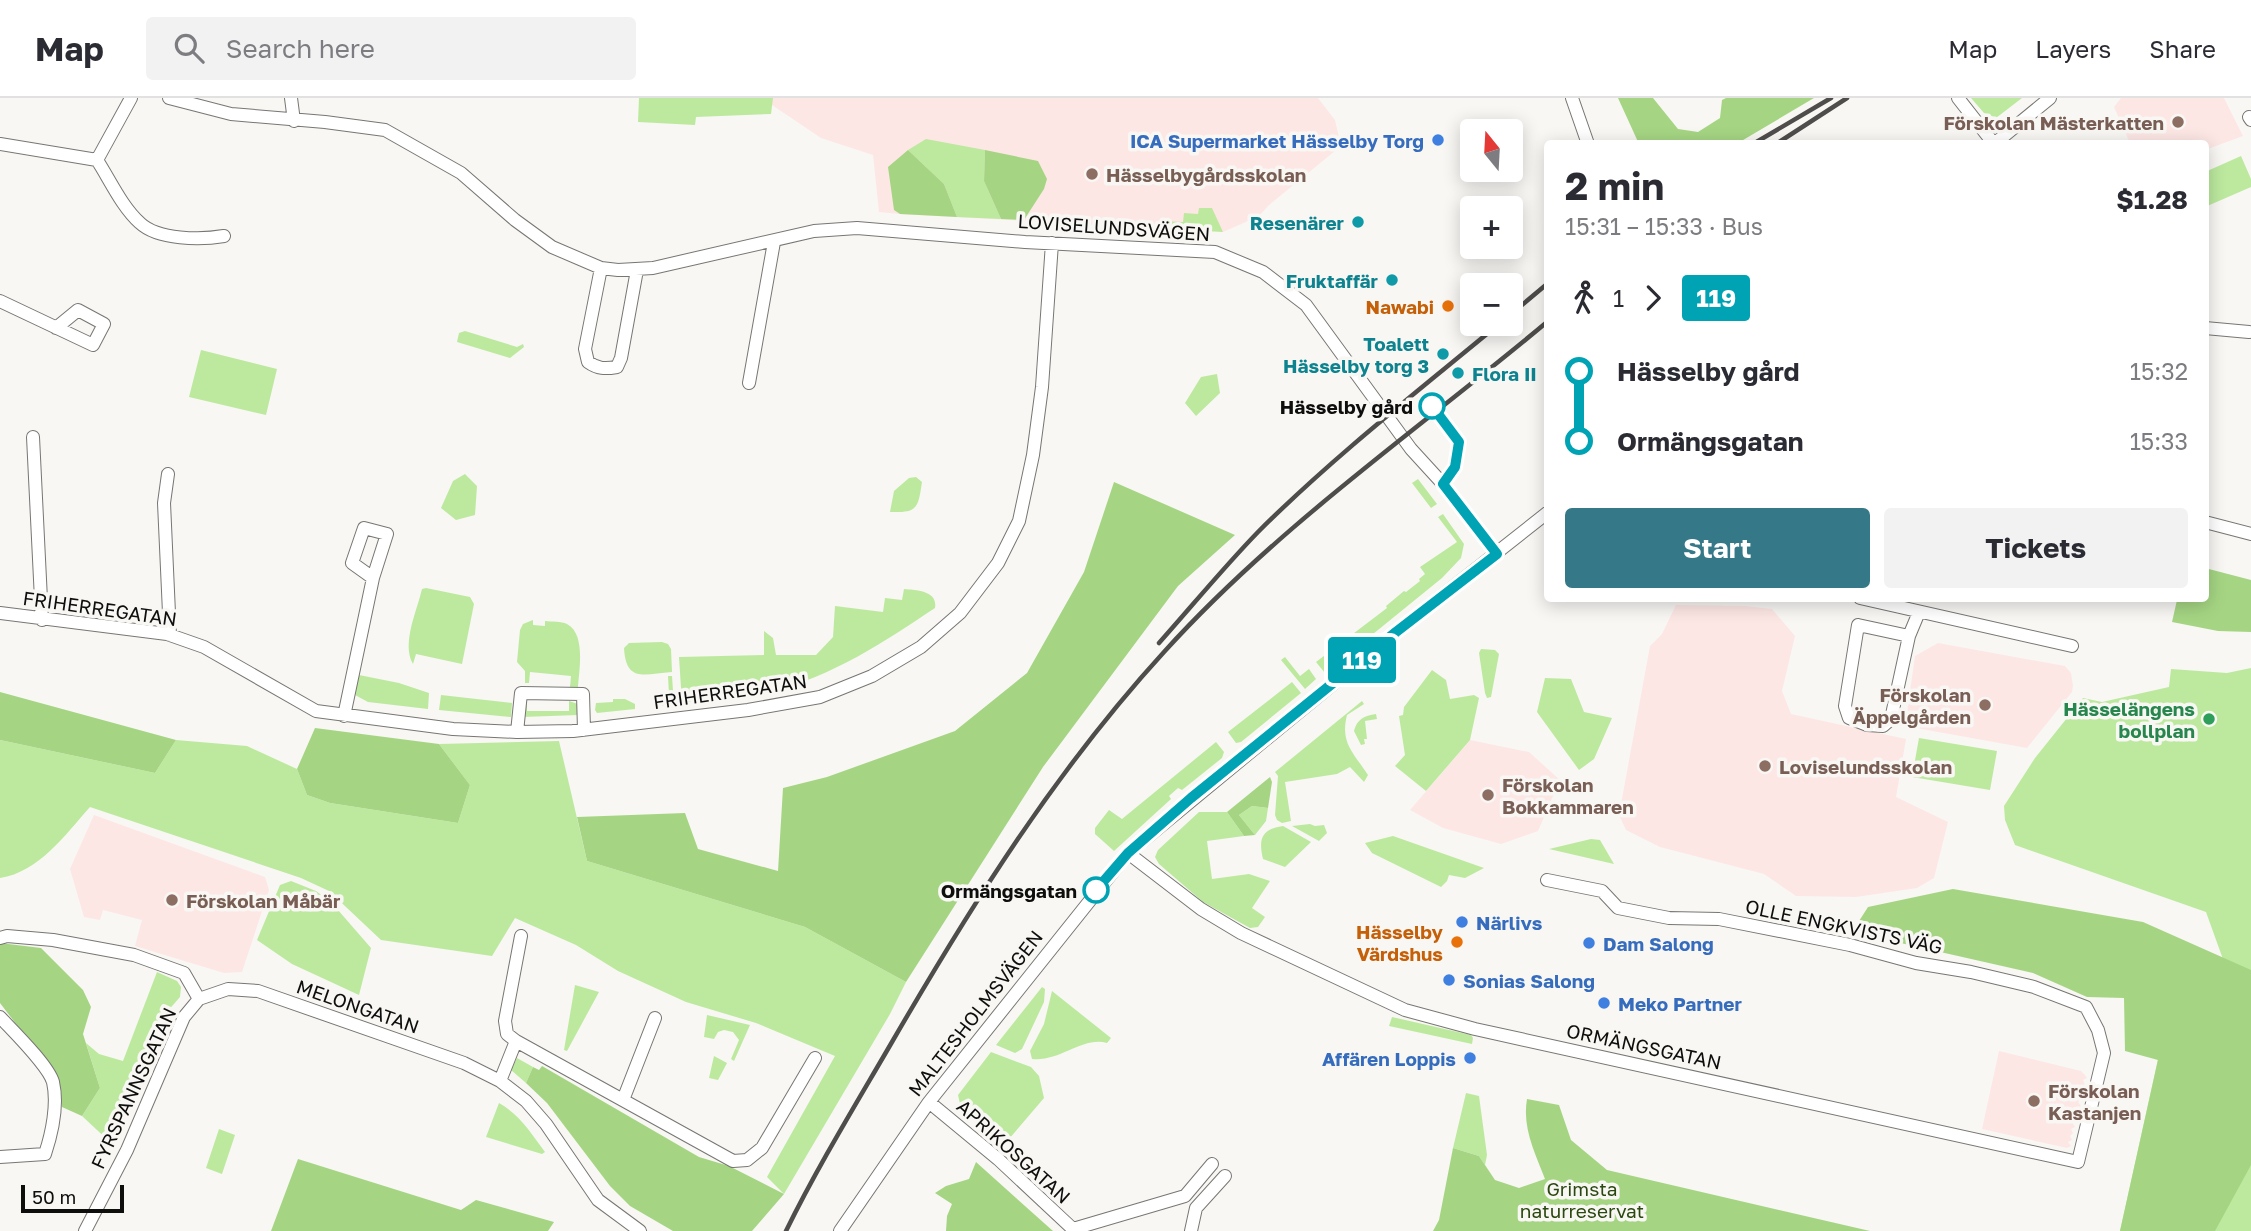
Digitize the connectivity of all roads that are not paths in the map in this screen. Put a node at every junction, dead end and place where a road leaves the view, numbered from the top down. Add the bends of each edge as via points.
1 (131, 98) edge
2 (169, 98) edge
3 (291, 98) edge
4 (1572, 98) edge
5 (1958, 98) edge
6 (2050, 98) edge
7 (294, 121) junction
8 (1587, 140) edge
9 (1991, 140) edge
10 (1999, 140) edge
11 (0, 144) edge
12 (97, 160) junction
13 (224, 236) dead end
14 (775, 242) junction
15 (1052, 243) junction
16 (601, 268) junction
17 (637, 270) junction
18 (0, 301) edge
19 (56, 328) dead end
20 (2209, 328) edge
21 (2250, 330) edge
22 (749, 383) dead end
23 (33, 438) dead end
24 (168, 474) dead end
25 (1544, 515) edge
26 (2209, 523) edge
27 (2251, 534) edge
28 (1497, 554) junction
29 (373, 578) dead end
30 (1877, 602) edge
31 (1919, 612) junction
32 (0, 613) edge
33 (42, 620) junction
34 (170, 635) junction
35 (1909, 636) junction
36 (2072, 646) dead end
37 (344, 716) junction
38 (584, 730) junction
39 (517, 732) junction
40 (1128, 853) junction
41 (1547, 880) dead end
42 (522, 936) dead end
43 (0, 938) edge
44 (199, 999) junction
45 (0, 1017) edge
46 (655, 1017) dead end
47 (516, 1041) junction
48 (2104, 1053) joint
49 (815, 1058) dead end
50 (500, 1081) junction
51 (623, 1100) junction
52 (929, 1102) junction
53 (0, 1157) edge
54 (1212, 1164) dead end
55 (1225, 1176) dead end
56 (1074, 1230) edge
57 (85, 1231) edge
58 (640, 1231) edge
59 (840, 1231) edge
60 (1191, 1231) edge

1 - 12 street
2 - 7 street, LOVISELUNDSVÄGEN via 231,114
3 - 7 street
4 - 8 street
5 - 9 street
6 - 10 street
7 - 16 street, LOVISELUNDSVÄGEN via 385,130 461,173 552,247
11 - 12 street
12 - 13 street via 141,225 198,240
14 - 15 street, LOVISELUNDSVÄGEN via 814,231 857,228
14 - 17 street, LOVISELUNDSVÄGEN
14 - 22 street
15 - 28 street, LOVISELUNDSVÄGEN via 1215,252 1263,272 1306,305 1411,449
15 - 38 street, FRIHERREGATAN via 1042,387 1019,521 998,563 960,613 921,647 872,676 820,697
16 - 17 street, LOVISELUNDSVÄGEN
16 - 17 street via 586,349 588,362 604,369 617,367 621,358
18 - 19 street
20 - 21 street
23 - 33 street
24 - 34 street via 164,503
25 - 28 street, MALTESHOLMSVÄGEN
26 - 27 street
28 - 40 street, MALTESHOLMSVÄGEN
29 - 37 street
30 - 31 street
31 - 35 street
31 - 36 street
32 - 33 street, FRIHERREGATAN
33 - 34 street, FRIHERREGATAN
34 - 37 street, FRIHERREGATAN via 204,647 316,711
35 - 35 street via 1858,625 1845,706 1849,718 1883,726 1891,719
37 - 39 street, FRIHERREGATAN
38 - 39 street, FRIHERREGATAN
38 - 39 street via 583,694 521,693
40 - 48 street, ORMÄNGSGATAN via 1201,909 1241,933 1405,1010 2031,1153 2078,1162
40 - 52 street, MALTESHOLMSVÄGEN
41 - 48 street, OLLE ENGKVISTS VÄG via 1602,891 1618,908 1669,918 1719,919 2034,987 2086,1007
42 - 47 street via 505,1021 507,1034
43 - 44 street via 53,940 134,955 184,972
44 - 50 street, MELONGATAN via 228,989 258,991 464,1063
44 - 57 street, FYRSPANNSGATAN via 184,1017 127,1150
45 - 53 street via 52,1081 53,1107 45,1154
46 - 51 street
47 - 50 street
47 - 51 street
49 - 51 street via 762,1148 747,1160 733,1161
50 - 58 street, MELONGATAN via 546,1124 598,1200
52 - 56 street, APRIKOSGATAN
52 - 59 street, MALTESHOLMSVÄGEN
54 - 56 street, APRIKOSGATAN via 1185,1196
55 - 60 street via 1196,1209

